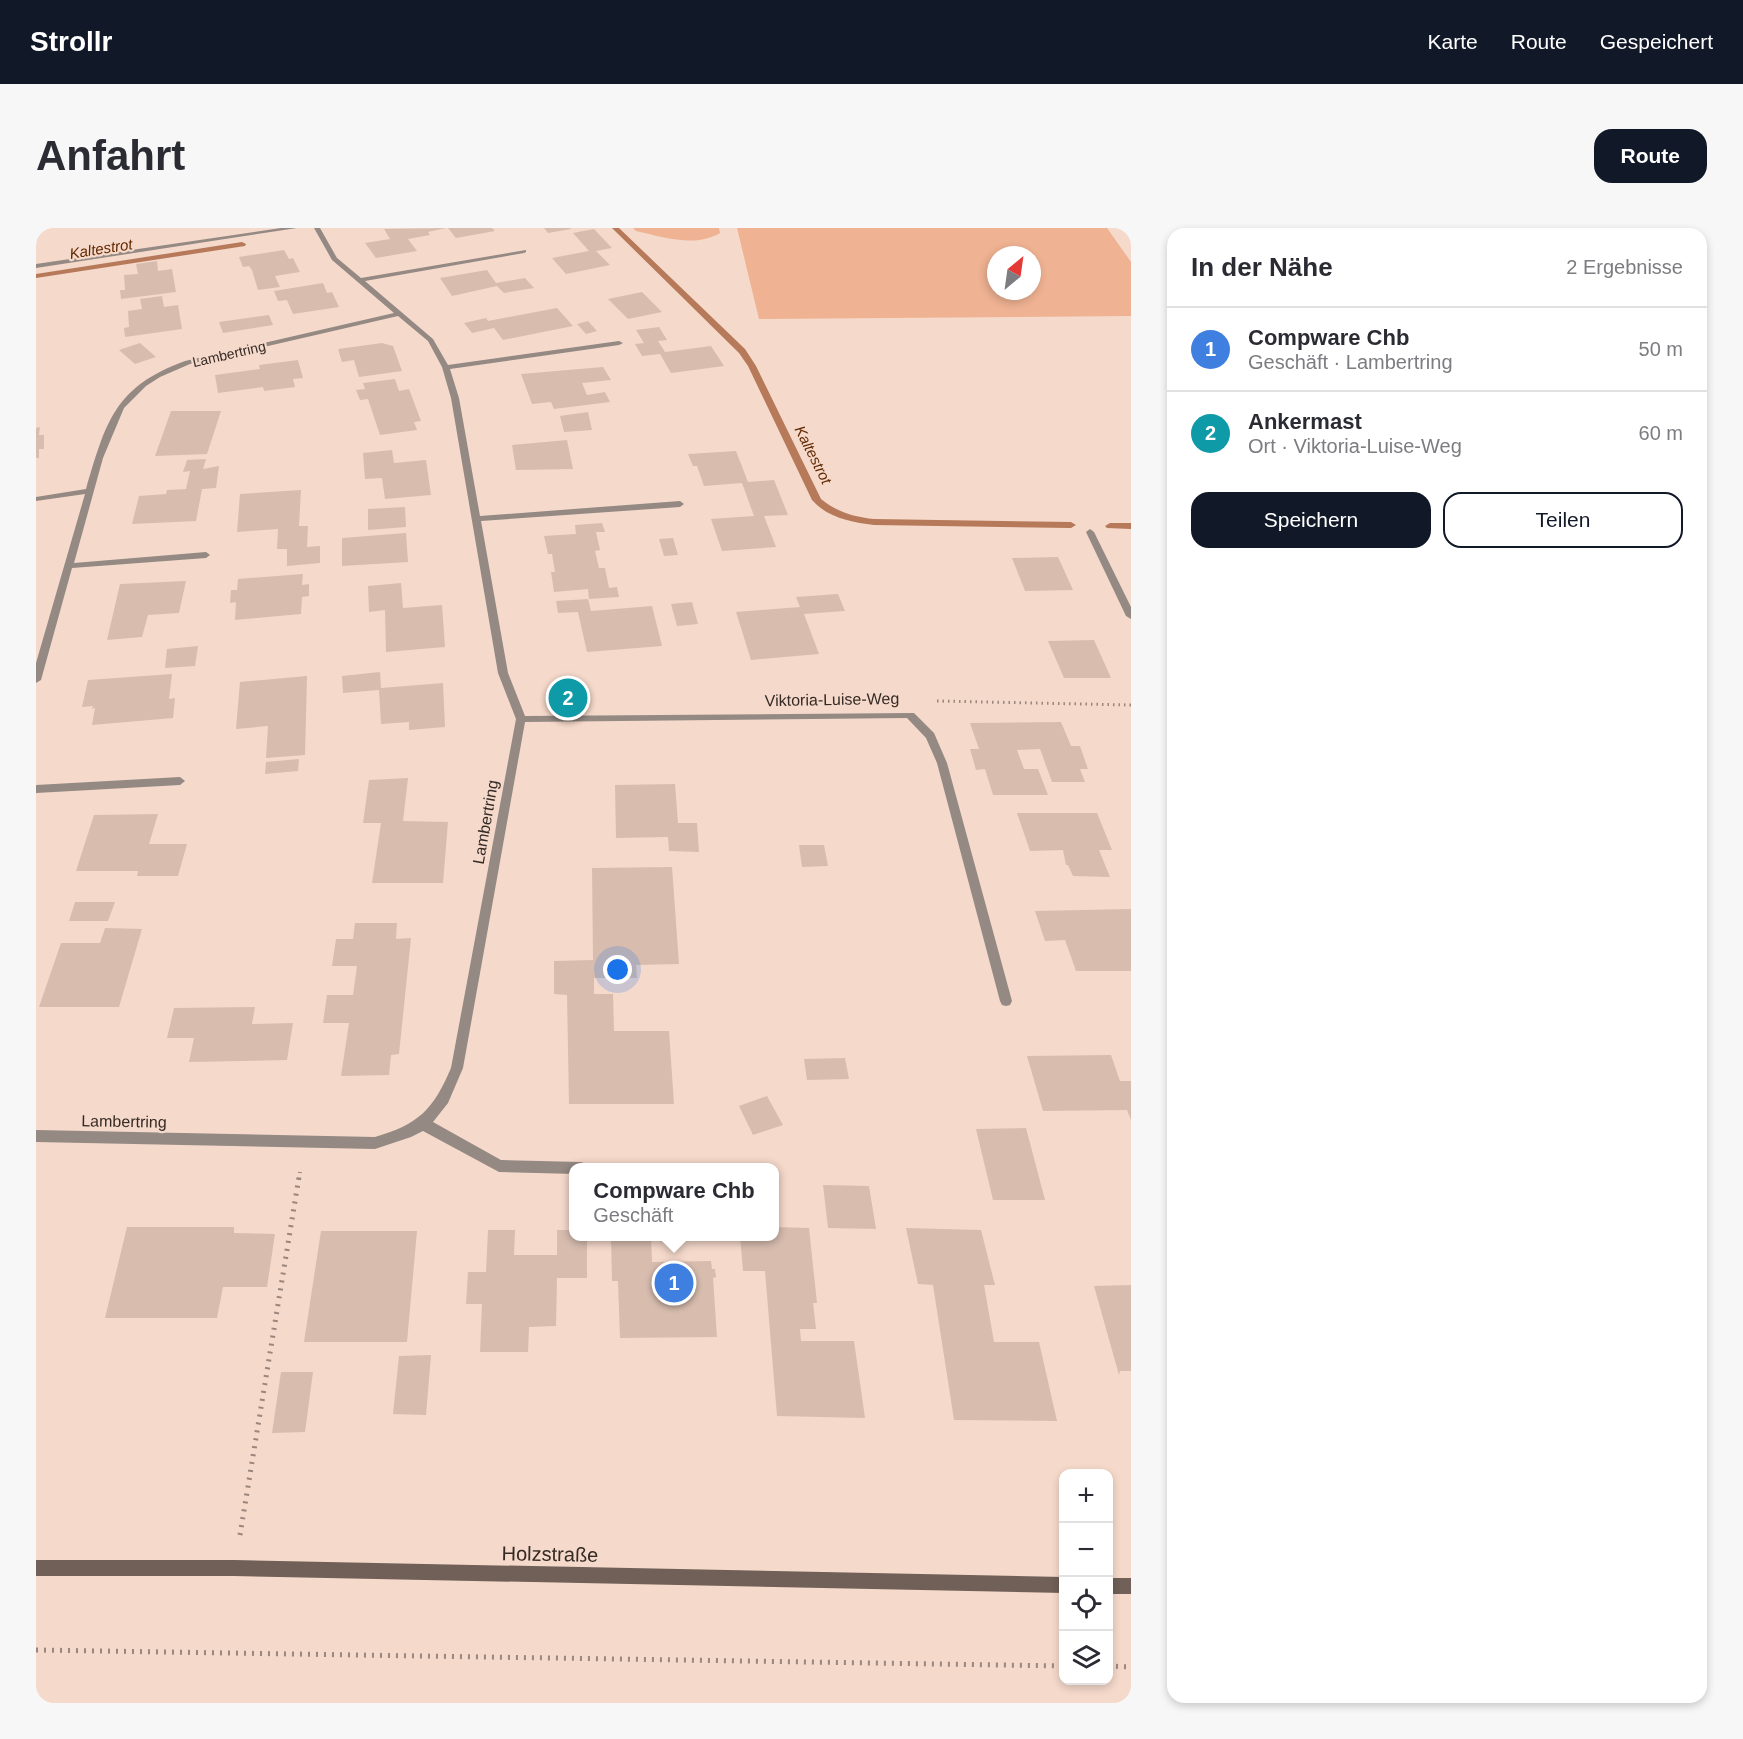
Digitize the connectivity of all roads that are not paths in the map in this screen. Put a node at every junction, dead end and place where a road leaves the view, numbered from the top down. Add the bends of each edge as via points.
1 (294, 228) edge
2 (317, 228) edge
3 (524, 251) dead end
4 (36, 266) edge
5 (361, 280) junction
6 (400, 313) junction
7 (619, 343) dead end
8 (446, 367) junction
9 (91, 491) junction
10 (36, 499) edge
11 (680, 504) dead end
12 (476, 519) junction
13 (1090, 532) dead end
14 (206, 555) dead end
15 (68, 566) junction
16 (1131, 616) edge
17 (36, 680) edge
18 (521, 719) junction
19 (180, 781) dead end
20 (36, 789) edge
21 (1006, 1001) dead end
22 (424, 1124) junction
23 (36, 1136) edge
24 (569, 1167) edge
25 (36, 1568) edge
26 (1059, 1585) edge
27 (1113, 1586) edge
28 (1131, 1586) edge

1 - 4 street
2 - 5 street via 334,259
3 - 5 street
5 - 6 street
6 - 8 street via 431,340
6 - 9 street, Lambertring via 199,359 142,384 112,424
7 - 8 street
8 - 12 street
9 - 10 street
9 - 15 street, Lambertring
11 - 12 street
12 - 18 street via 503,673
13 - 16 street
14 - 15 street
15 - 17 street, Lambertring
18 - 21 street, Viktoria-Luise-Weg via 910,715 930,736 942,764
18 - 22 street, Lambertring via 456,1068 444,1101
19 - 20 street
22 - 23 street, Lambertring via 375,1143
22 - 24 street via 499,1166
25 - 26 main road, Holzstraße via 234,1568
27 - 28 main road

